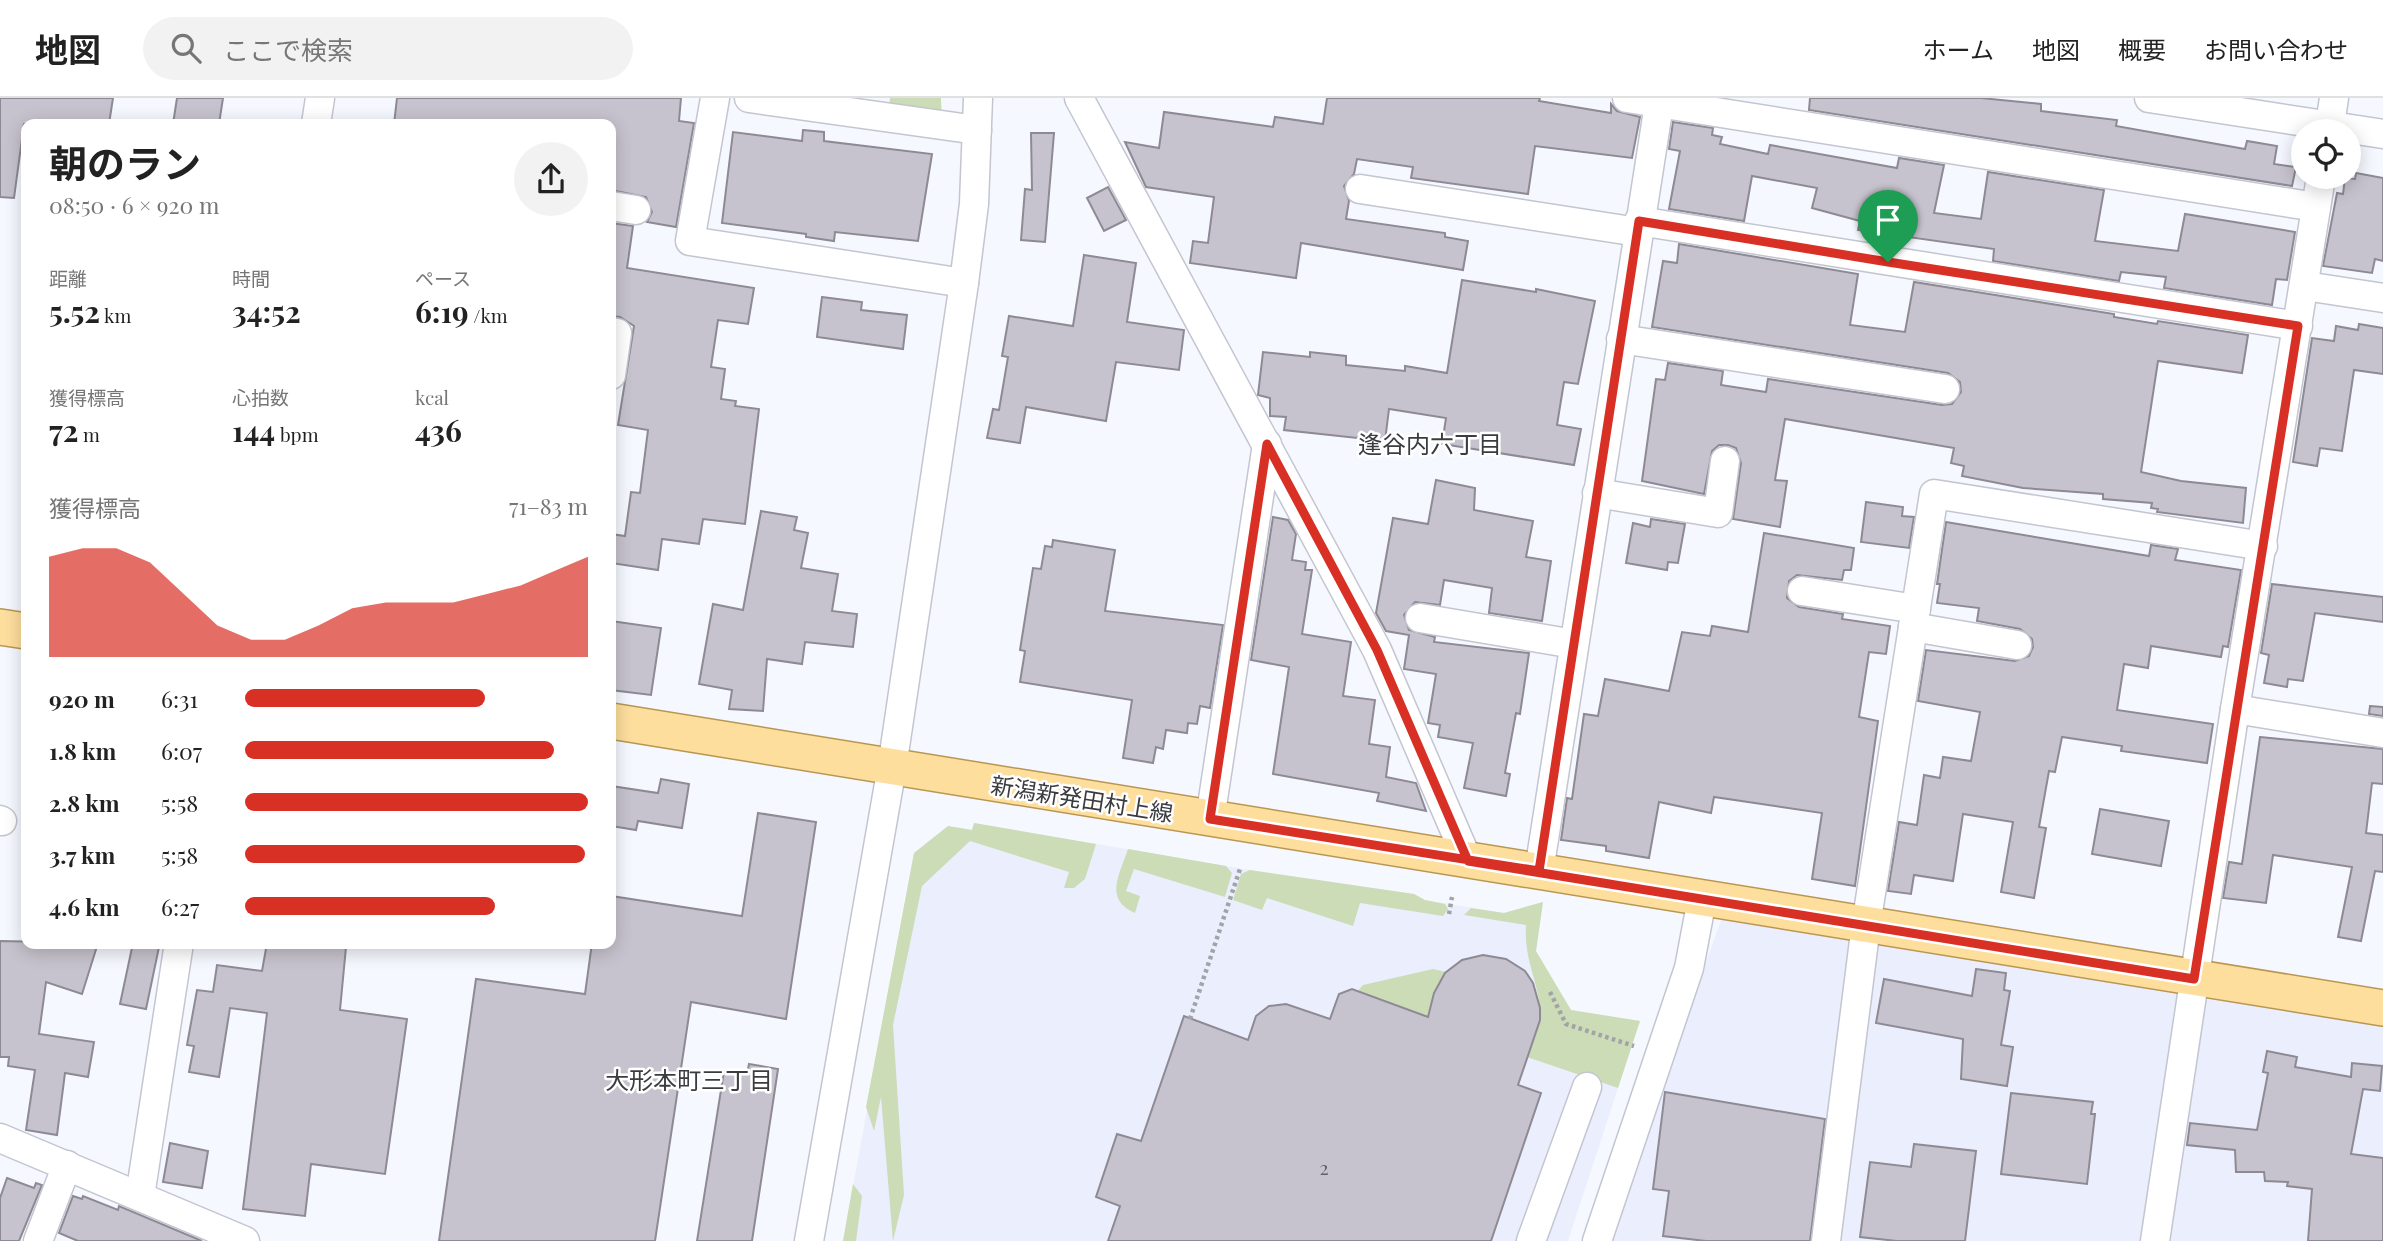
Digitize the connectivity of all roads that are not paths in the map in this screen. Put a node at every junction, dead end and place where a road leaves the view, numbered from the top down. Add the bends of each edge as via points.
1 (320, 98) edge
2 (715, 98) edge
3 (748, 98) edge
4 (978, 98) edge
5 (1079, 98) edge
6 (1627, 98) edge
7 (2149, 98) edge
8 (2334, 98) edge
9 (1660, 100) edge
10 (317, 119) edge
11 (2331, 119) edge
12 (2291, 122) edge
13 (977, 130) junction
14 (2361, 132) edge
15 (2383, 134) edge
16 (1360, 189) dead end
17 (2319, 189) edge
18 (2316, 208) junction
19 (1638, 227) junction
20 (964, 283) junction
21 (2305, 286) junction
22 (2383, 298) edge
23 (2298, 326) junction
24 (1621, 339) junction
25 (1945, 389) dead end
26 (1267, 444) junction
27 (1725, 461) dead end
28 (1597, 494) junction
29 (2263, 546) junction
30 (1802, 591) dead end
31 (1420, 618) dead end
32 (1914, 618) junction
33 (0, 627) edge
34 (21, 630) edge
35 (1574, 644) junction
36 (2017, 645) dead end
37 (2235, 709) junction
38 (616, 722) edge
39 (2383, 733) edge
40 (892, 767) junction
41 (1210, 819) junction
42 (1468, 861) junction
43 (1539, 871) junction
44 (1702, 899) junction
45 (1866, 925) junction
46 (178, 949) edge
47 (2194, 979) junction
48 (2383, 1008) edge
49 (1587, 1087) dead end
50 (0, 1138) edge
51 (67, 1165) junction
52 (140, 1196) junction
53 (231, 1238) edge
54 (38, 1241) edge
55 (808, 1241) edge
56 (1531, 1241) edge
57 (1597, 1241) edge
58 (1826, 1241) edge
59 (2155, 1241) edge

1 - 10 street
2 - 20 street via 690,241
3 - 13 street
4 - 13 street
5 - 26 street
6 - 9 street
7 - 12 street
8 - 11 street
9 - 18 street
9 - 19 street
13 - 20 street
14 - 15 street
16 - 19 street
17 - 18 street
18 - 21 street
19 - 23 street
19 - 24 street
20 - 40 street
21 - 22 street
21 - 23 street
23 - 29 street
24 - 25 street
24 - 28 street
26 - 41 street
26 - 42 street via 1377,650
27 - 28 street via 1718,513
28 - 35 street
29 - 32 street via 1934,494
29 - 37 street
30 - 32 street
31 - 35 street
32 - 36 street
32 - 45 street
33 - 34 main road
35 - 43 street
37 - 39 street
37 - 47 street
38 - 40 main road, 新潟新発田村上線
40 - 41 main road, 新潟新発田村上線
40 - 55 street
41 - 42 main road, 新潟新発田村上線
42 - 43 main road, 新潟新発田村上線
43 - 44 main road, 新潟新発田村上線
44 - 45 main road, 新潟新発田村上線
44 - 57 street via 1689,968
45 - 47 main road, 新潟新発田村上線
45 - 58 street
46 - 52 street
47 - 48 main road, 新潟新発田村上線
47 - 59 street
49 - 56 street
50 - 51 street
51 - 52 street
51 - 54 street
52 - 53 street

